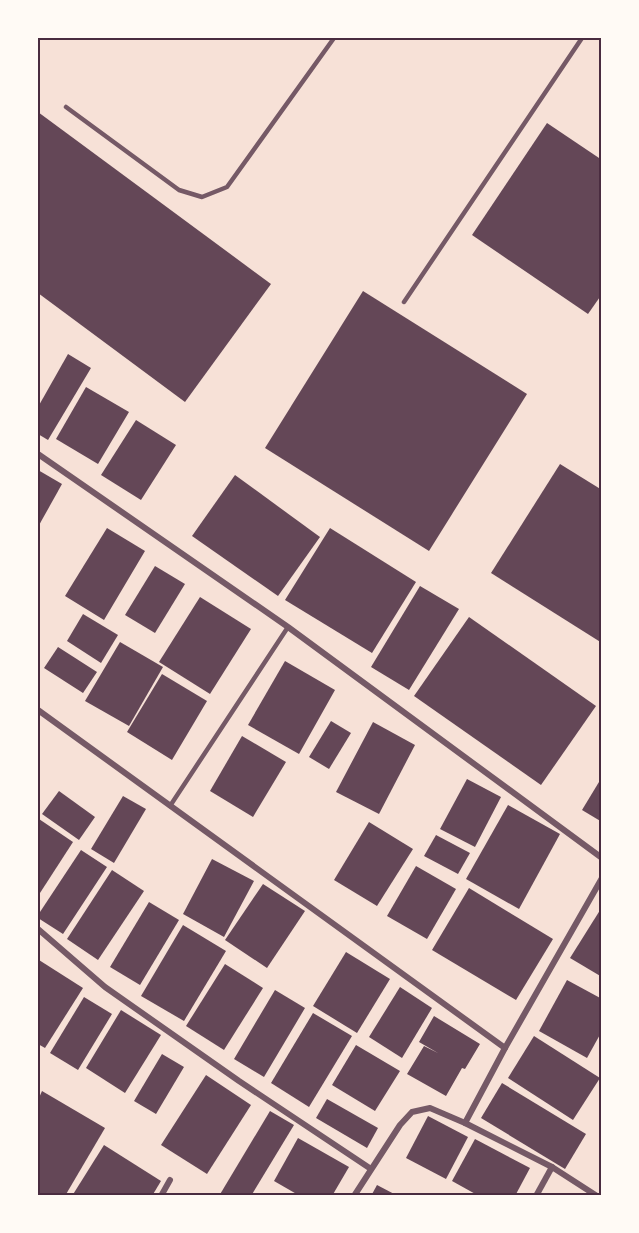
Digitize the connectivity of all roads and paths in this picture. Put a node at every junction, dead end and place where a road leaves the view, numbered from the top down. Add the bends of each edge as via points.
1 (334, 38) edge
2 (582, 38) edge
3 (66, 107) dead end
4 (404, 302) dead end
5 (38, 454) edge
6 (288, 627) junction
7 (38, 710) edge
8 (170, 806) junction
9 (602, 858) edge
10 (602, 878) edge
11 (38, 929) edge
12 (505, 1048) junction
13 (465, 1123) junction
14 (552, 1167) junction
15 (371, 1169) junction
16 (170, 1180) dead end
17 (161, 1196) edge
18 (354, 1196) edge
19 (536, 1196) edge
20 (597, 1196) edge

1 - 3 lane via 227,187 202,197 179,190
2 - 4 lane
5 - 6 street
6 - 8 lane
6 - 9 street
7 - 8 street
8 - 12 street
10 - 12 street
11 - 15 street via 105,987
12 - 13 street
13 - 14 street
13 - 15 street via 430,1108 412,1112
14 - 19 street
14 - 20 street
15 - 18 street
16 - 17 street

